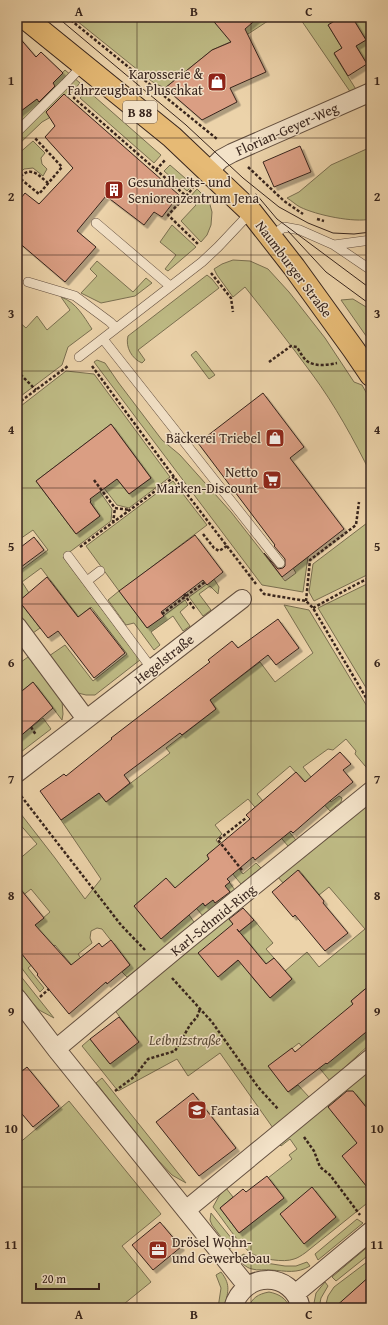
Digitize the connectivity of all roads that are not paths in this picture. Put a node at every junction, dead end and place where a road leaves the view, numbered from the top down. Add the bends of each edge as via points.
1 (24, 17) edge
2 (83, 65) junction
3 (371, 92) edge
4 (17, 132) edge
5 (201, 179) junction
6 (251, 212) junction
7 (96, 223) dead end
8 (270, 237) junction
9 (371, 240) edge
10 (334, 245) junction
11 (371, 270) edge
12 (28, 282) dead end
13 (170, 286) junction
14 (116, 328) junction
15 (103, 339) junction
16 (80, 357) dead end
17 (370, 371) edge
18 (68, 556) road end
19 (280, 563) dead end
20 (100, 571) dead end
21 (87, 581) junction
22 (242, 599) dead end
23 (17, 626) edge
24 (152, 668) junction
25 (86, 719) junction
26 (17, 773) edge
27 (371, 791) edge
28 (17, 998) edge
29 (56, 1049) junction
30 (371, 1058) edge
31 (186, 1210) junction
32 (367, 1224) edge
33 (247, 1286) junction
34 (298, 1301) edge
35 (233, 1308) edge

1 - 2 main road, Naumburger Straße / B 88
2 - 4 lane
2 - 5 main road, Naumburger Straße / B 88 via 172,137
3 - 5 street, Florian-Geyer-Weg via 232,153 221,159
5 - 6 main road, Naumburger Straße / B 88
6 - 8 main road, Naumburger Straße / B 88
6 - 13 lane via 218,247
7 - 13 lane
8 - 10 lane via 288,227
8 - 17 main road, Naumburger Straße / B 88
9 - 10 lane
10 - 11 lane
12 - 14 lane via 75,296
13 - 14 lane
14 - 15 lane
15 - 16 lane
15 - 19 lane
18 - 21 lane
20 - 21 lane
21 - 24 lane
22 - 24 street, Hegelstraße
23 - 25 street
24 - 25 street, Hegelstraße
25 - 26 street, Hegelstraße
27 - 29 street, Karl-Schmid-Ring
28 - 29 street
29 - 31 street
30 - 31 street
31 - 33 street
32 - 34 street
33 - 34 street via 256,1281 278,1281 288,1286
33 - 35 street via 236,1298

